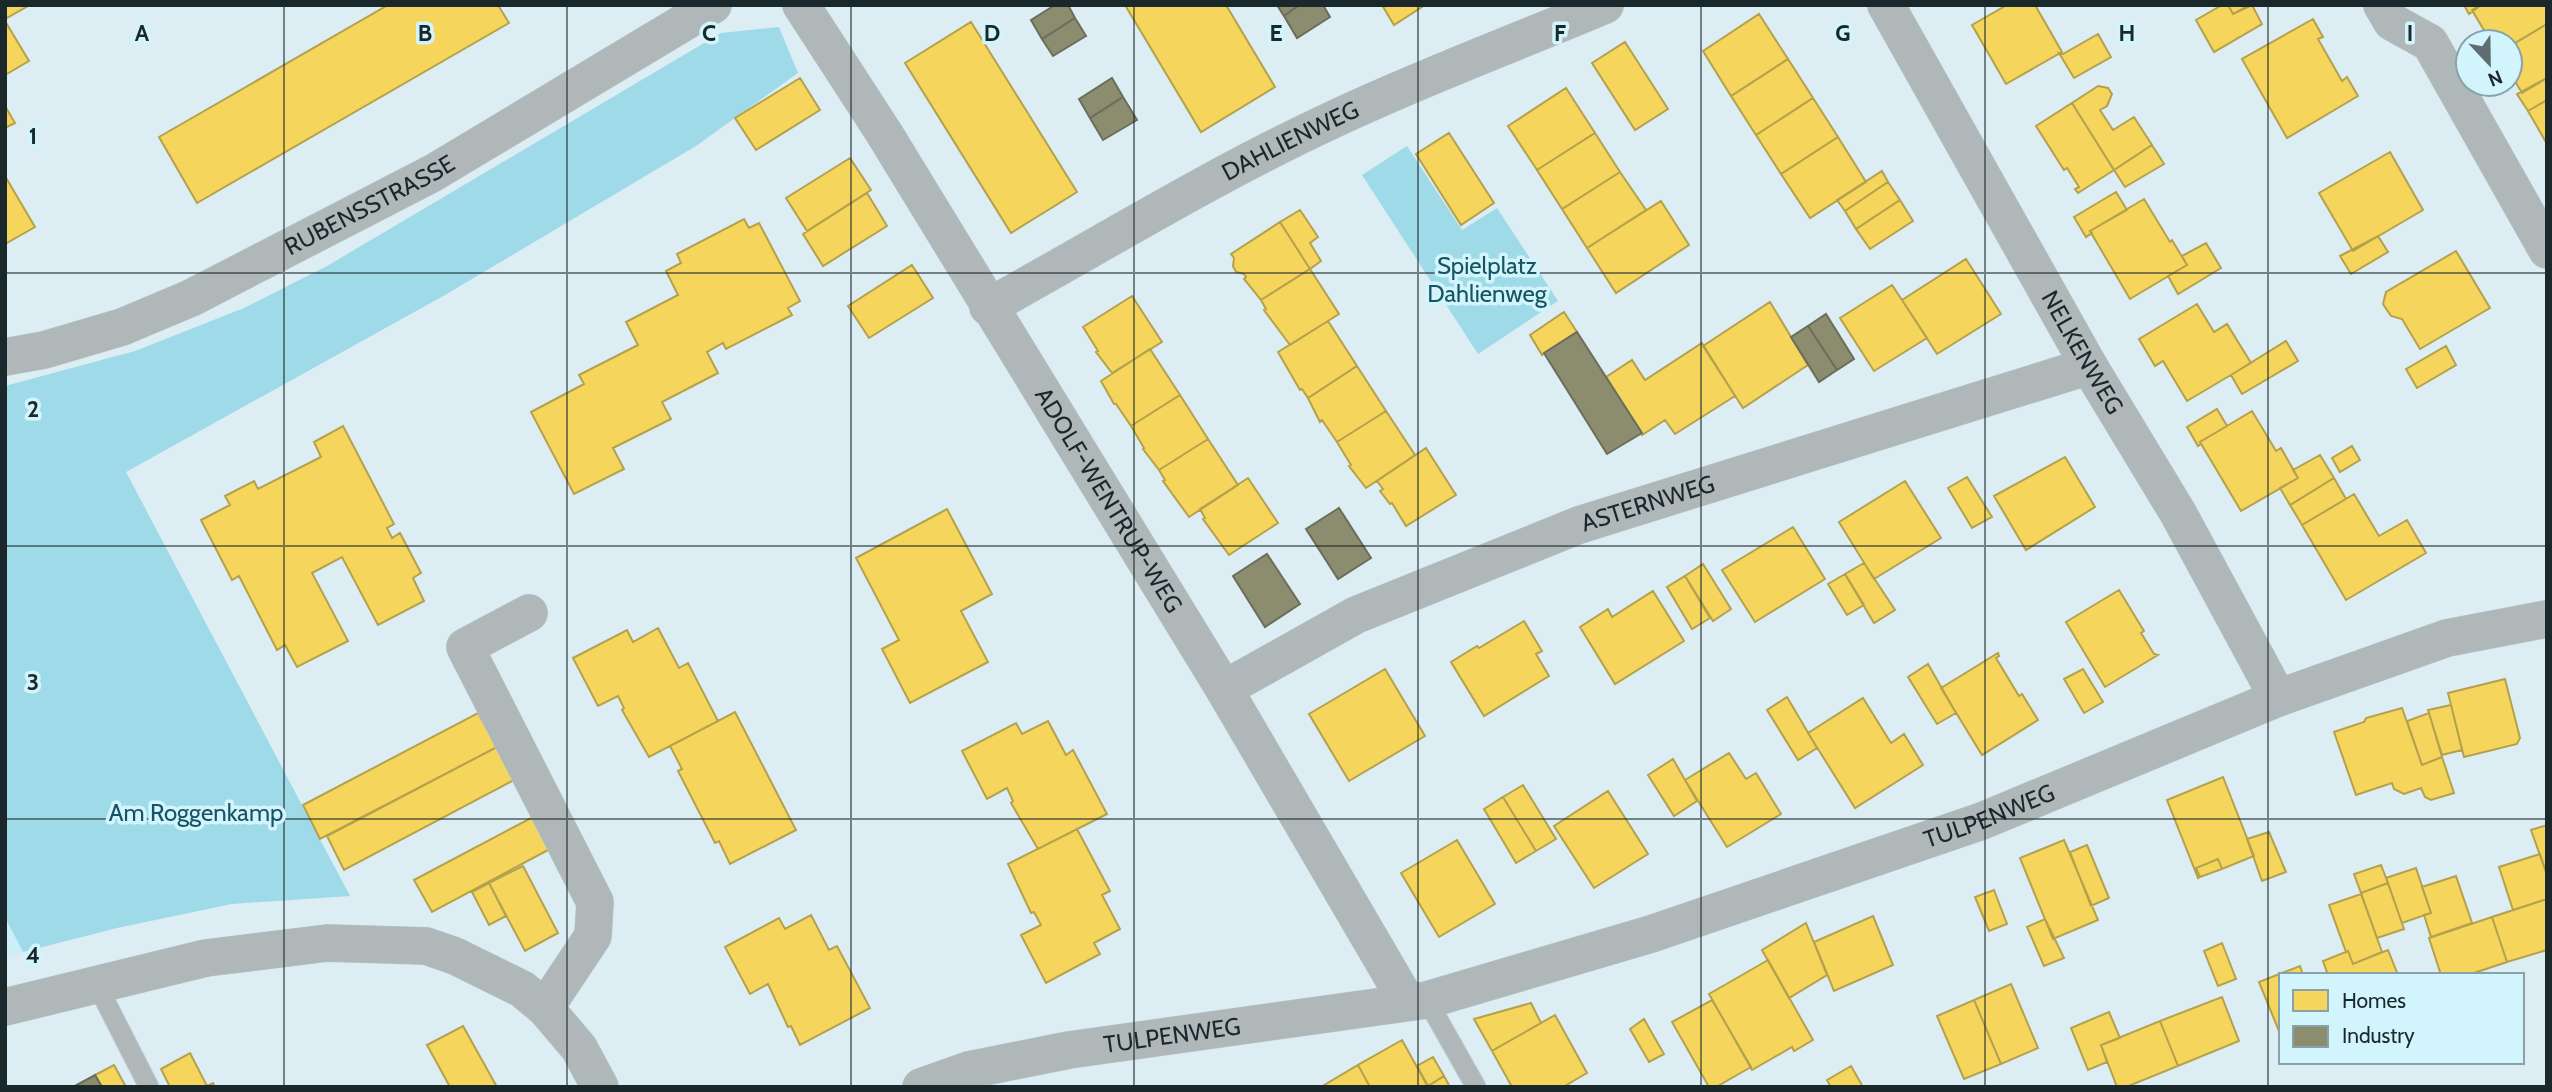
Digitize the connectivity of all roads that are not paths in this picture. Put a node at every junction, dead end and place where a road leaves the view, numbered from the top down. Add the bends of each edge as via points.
1 (713, 5) edge
2 (801, 5) edge
3 (1605, 5) edge
4 (1886, 5) edge
5 (2382, 5) edge
6 (2547, 250) edge
7 (988, 307) junction
8 (5, 357) edge
9 (2089, 366) junction
10 (528, 613) dead end
11 (2547, 619) edge
12 (1224, 689) junction
13 (2278, 698) junction
14 (96, 983) junction
15 (1417, 1001) junction
16 (5, 1007) edge
17 (545, 1008) junction
18 (149, 1087) edge
19 (600, 1087) edge
20 (921, 1087) edge
21 (1476, 1087) edge

1 - 8 street, RUBENSSTRASSE via 433,173 191,298 122,327
2 - 7 street, ADOLF-WENTRUP-WEG
3 - 7 street, DAHLIENWEG via 1329,121
4 - 9 street, NELKENWEG
5 - 6 street via 2392,22 2430,43
7 - 12 street, ADOLF-WENTRUP-WEG
9 - 12 street, ASTERNWEG via 1579,525 1356,615
9 - 13 street, NELKENWEG via 2178,513
10 - 17 street via 465,647 595,902 593,936
11 - 13 street, TULPENWEG via 2447,638
12 - 15 street, ADOLF-WENTRUP-WEG
13 - 15 street, TULPENWEG via 1982,821 1651,934
14 - 16 street
14 - 17 street via 206,958 271,949 327,943 426,946 522,989
14 - 18 lane
15 - 20 street, TULPENWEG via 1069,1050 969,1070
15 - 21 lane
17 - 19 street via 579,1048

